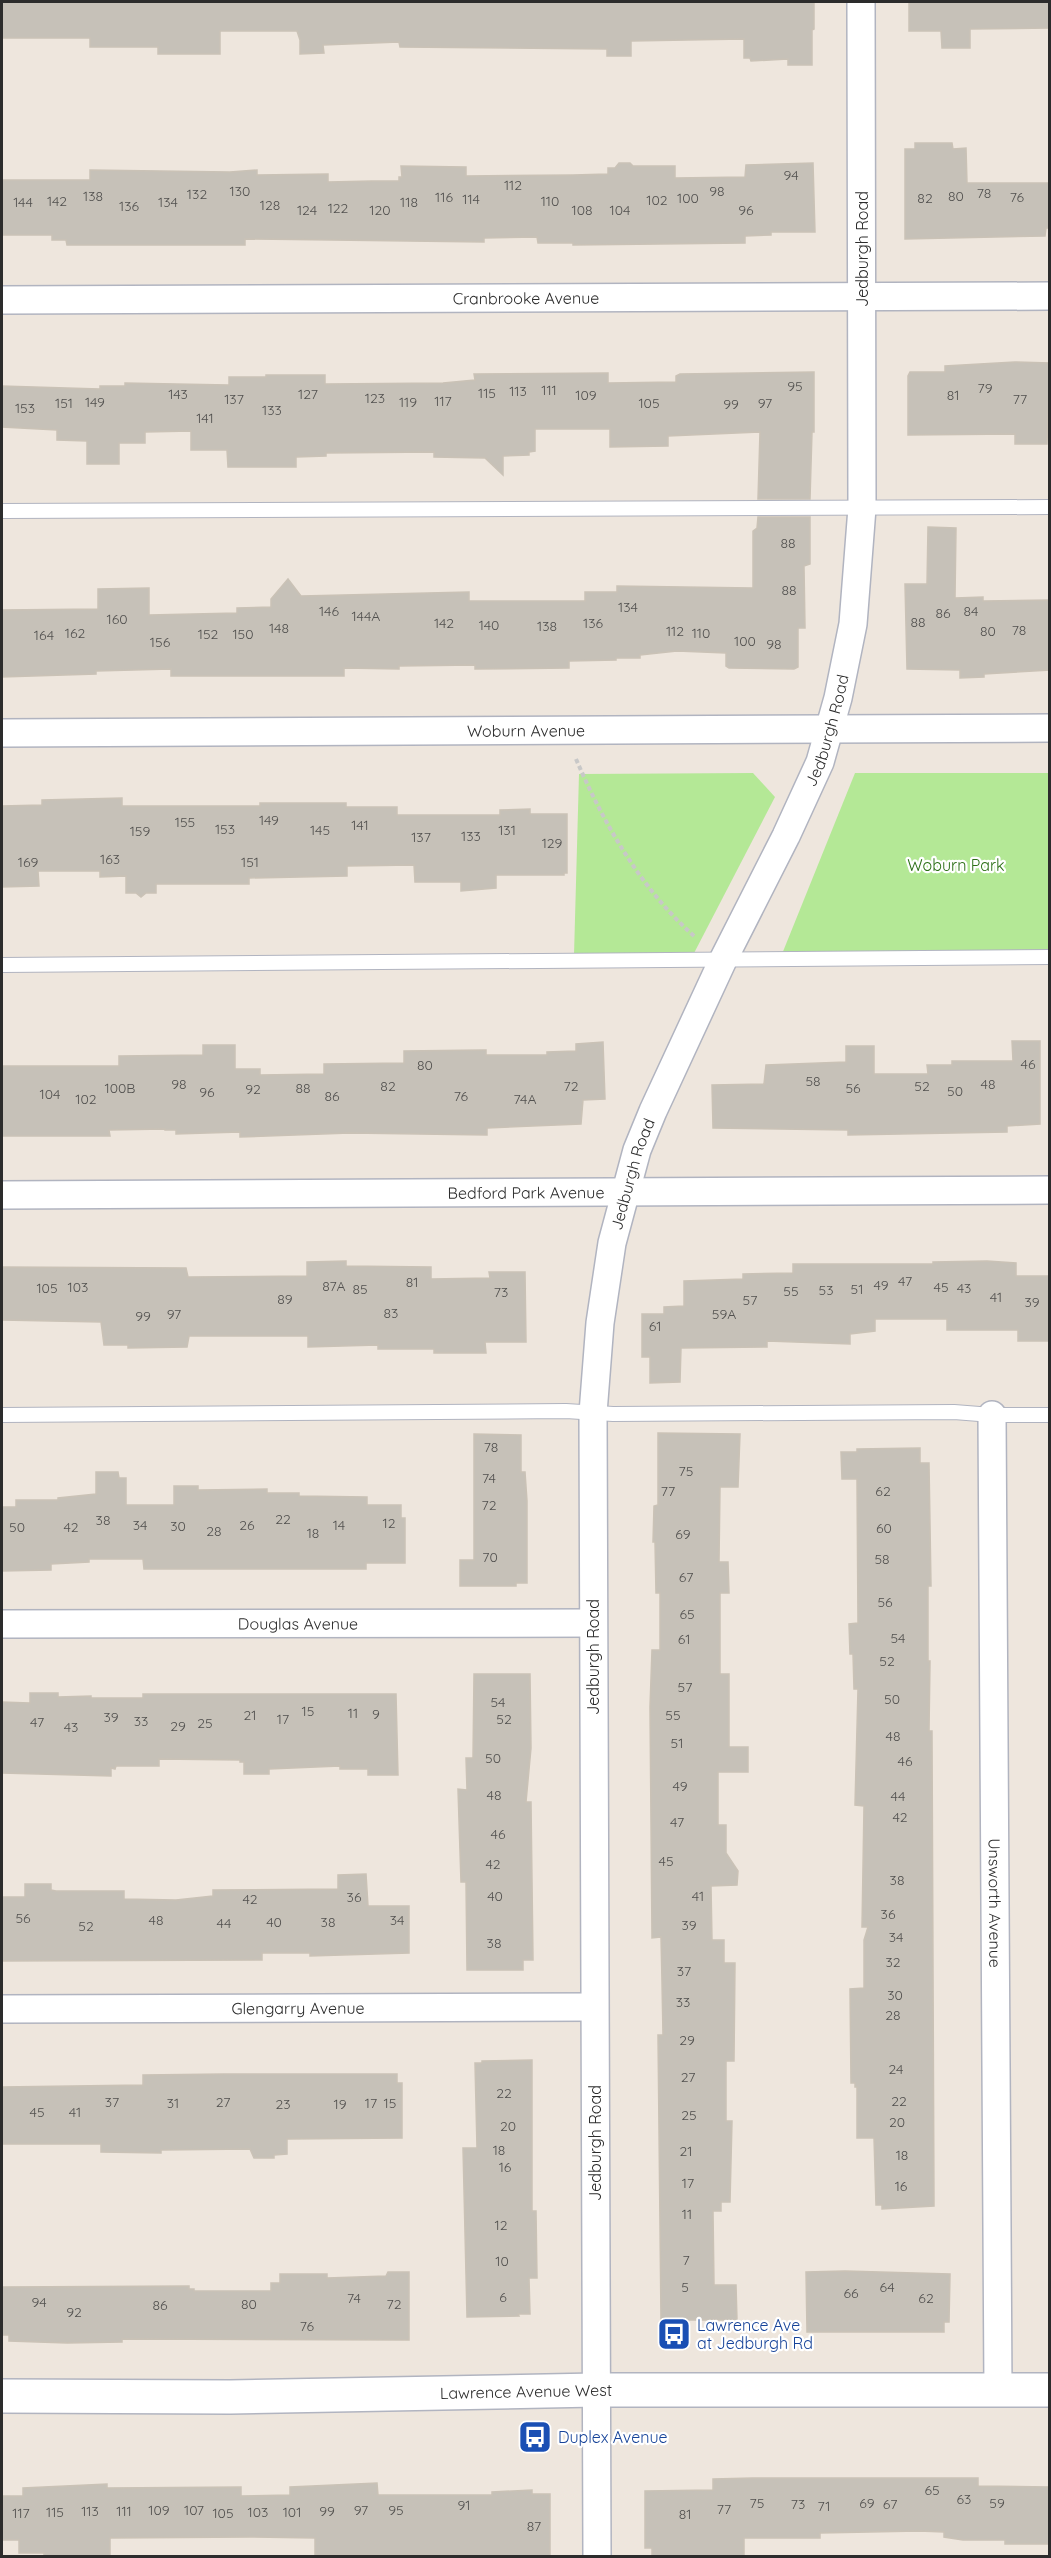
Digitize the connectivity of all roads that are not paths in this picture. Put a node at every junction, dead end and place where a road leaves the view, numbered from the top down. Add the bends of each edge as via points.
1 (861, 2) edge
2 (1050, 296) edge
3 (862, 297) junction
4 (2, 300) edge
5 (1050, 507) edge
6 (862, 508) junction
7 (2, 511) edge
8 (1050, 728) edge
9 (828, 730) junction
10 (2, 732) edge
11 (1050, 957) edge
12 (723, 960) junction
13 (2, 965) edge
14 (1050, 1190) edge
15 (625, 1192) junction
16 (2, 1195) edge
17 (593, 1413) junction
18 (2, 1415) edge
19 (992, 1415) junction
20 (1050, 1415) edge
21 (592, 1623) junction
22 (2, 1624) edge
23 (594, 2007) junction
24 (2, 2009) edge
25 (596, 2390) junction
26 (998, 2390) junction
27 (1050, 2390) edge
28 (2, 2396) edge
29 (597, 2556) edge

1 - 3 street, Jedburgh Road
2 - 3 street, Cranbrooke Avenue
3 - 4 street, Cranbrooke Avenue
3 - 6 street, Jedburgh Road
5 - 6 lane
6 - 7 lane
6 - 9 street, Jedburgh Road via 853,624
8 - 9 street, Woburn Avenue
9 - 10 street, Woburn Avenue
9 - 12 street, Jedburgh Road via 815,773
11 - 12 lane
12 - 13 lane
12 - 15 street, Jedburgh Road via 644,1132
14 - 15 street, Bedford Park Avenue
15 - 16 street, Bedford Park Avenue
15 - 17 street, Jedburgh Road via 605,1287
17 - 18 lane
17 - 19 lane
17 - 21 street, Jedburgh Road
19 - 20 lane
19 - 26 street, Unsworth Avenue
21 - 22 street, Douglas Avenue
21 - 23 street, Jedburgh Road
23 - 24 street, Glengarry Avenue
23 - 25 street, Jedburgh Road
25 - 26 main road, Lawrence Avenue West
25 - 28 main road, Lawrence Avenue West via 230,2397
25 - 29 street
26 - 27 main road, Lawrence Avenue West

